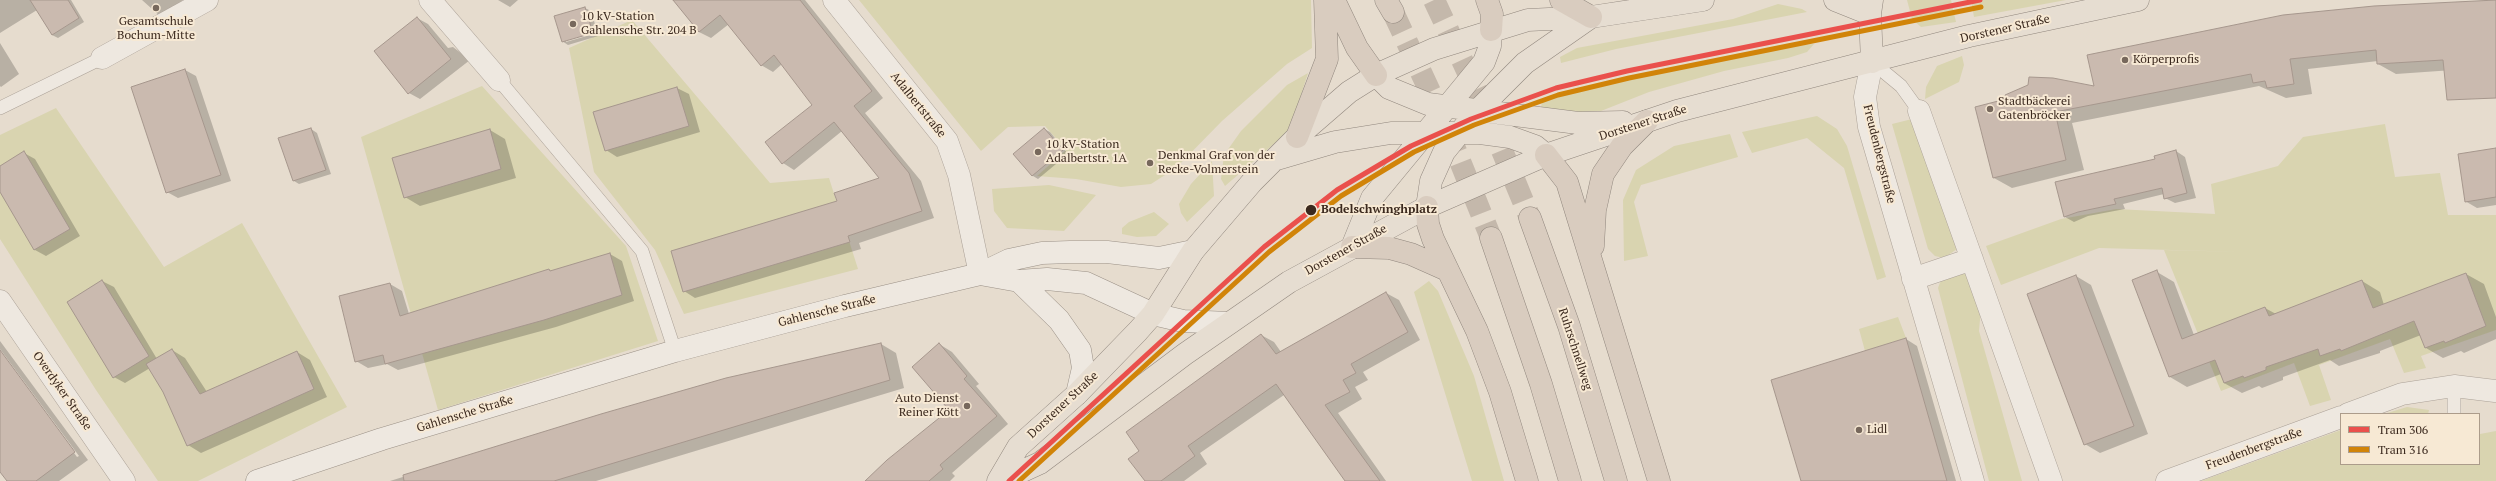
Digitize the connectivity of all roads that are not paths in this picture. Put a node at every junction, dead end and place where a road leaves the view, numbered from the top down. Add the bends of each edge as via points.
1 (207, 0) edge
2 (430, 0) edge
3 (834, 0) edge
4 (1325, 0) edge
5 (1334, 0) edge
6 (1487, 0) edge
7 (1561, 0) edge
8 (1703, 0) edge
9 (1835, 0) edge
10 (2138, 0) edge
11 (1871, 7) edge
12 (1592, 17) junction
13 (1491, 30) junction
14 (102, 58) joint
15 (1872, 62) junction
16 (1376, 75) junction
17 (499, 80) joint
18 (1448, 107) junction
19 (0, 108) edge
20 (1478, 110) junction
21 (1919, 111) joint
22 (1647, 121) junction
23 (1427, 133) junction
24 (1460, 133) junction
25 (1297, 137) junction
26 (1546, 155) junction
27 (1276, 159) junction
28 (1427, 207) junction
29 (1530, 218) tunnel mouth
30 (1491, 238) tunnel mouth
31 (1352, 247) junction
32 (1193, 251) junction
33 (1592, 258) junction
34 (1972, 259) junction
35 (1447, 270) junction
36 (980, 274) junction
37 (1913, 279) junction
38 (1019, 281) junction
39 (0, 301) edge
40 (1153, 314) junction
41 (1229, 323) junction
42 (675, 351) junction
43 (2454, 386) junction
44 (2495, 391) edge
45 (1077, 394) junction
46 (2351, 413) edge
47 (2454, 413) edge
48 (2340, 417) edge
49 (124, 481) edge
50 (257, 481) edge
51 (1000, 481) edge
52 (1527, 481) edge
53 (1570, 481) edge
54 (1616, 481) edge
55 (1659, 481) edge
56 (1973, 481) edge
57 (2050, 481) edge
58 (2167, 481) edge

1 - 14 street
2 - 17 street
3 - 36 street, Adalbertstraße via 947,141 959,175
4 - 25 highway via 1327,59
5 - 16 highway via 1357,48
6 - 13 highway via 1492,14
7 - 12 highway
8 - 12 main road, Dorstener Straße
9 - 11 main road
10 - 15 main road, Dorstener Straße via 1969,36
11 - 15 main road
12 - 13 main road, Dorstener Straße via 1528,20
12 - 20 main road via 1525,63
13 - 16 main road, Dorstener Straße via 1434,49
13 - 18 main road via 1490,46 1484,62
14 - 19 lane
15 - 21 lane via 1901,86
15 - 22 main road, Dorstener Straße via 1677,111
15 - 37 street, Freudenbergstraße via 1864,97 1869,127
16 - 18 main road via 1389,88 1428,104
16 - 25 main road, Dorstener Straße via 1349,92
17 - 42 lane via 642,251
18 - 20 main road
18 - 23 main road
20 - 22 main road via 1578,123
20 - 24 main road
21 - 34 street
22 - 26 main road, Dorstener Straße
22 - 33 highway via 1622,146 1603,174 1595,210
23 - 24 main road
23 - 27 main road via 1391,133 1335,142
23 - 31 main road via 1372,198
24 - 26 main road via 1510,137 1535,146
24 - 28 main road via 1444,152 1436,167
25 - 27 main road, Dorstener Straße
26 - 28 main road, Dorstener Straße
26 - 33 highway via 1567,182
27 - 32 main road, Dorstener Straße via 1252,182
28 - 31 main road, Dorstener Straße
28 - 35 highway via 1428,224
29 - 54 highway, Ruhrschnellweg via 1569,326
30 - 53 highway via 1541,384
31 - 35 highway via 1388,248 1411,254
31 - 41 main road, Dorstener Straße via 1289,282
32 - 36 street, Gahlensche Straße via 1158,258 1107,252 1042,253 1009,260
32 - 40 main road, Dorstener Straße
33 - 55 highway
34 - 37 street
34 - 57 street
35 - 52 highway via 1477,331 1500,392
36 - 38 street, Gahlensche Straße
36 - 42 street, Gahlensche Straße via 845,306
37 - 56 street, Freudenbergstraße
38 - 40 street, Gahlensche Straße via 1047,279 1086,283
38 - 45 street via 1059,320 1080,350 1083,368
39 - 49 street, Overdyker Straße
40 - 41 street, Gahlensche Straße via 1183,320
40 - 45 main road, Dorstener Straße
41 - 51 main road, Dorstener Straße via 1040,462
42 - 50 street, Gahlensche Straße via 382,439
43 - 44 street
43 - 46 street via 2402,394
43 - 47 lane
45 - 51 main road, Dorstener Straße via 1018,447
48 - 58 street, Freudenbergstraße

